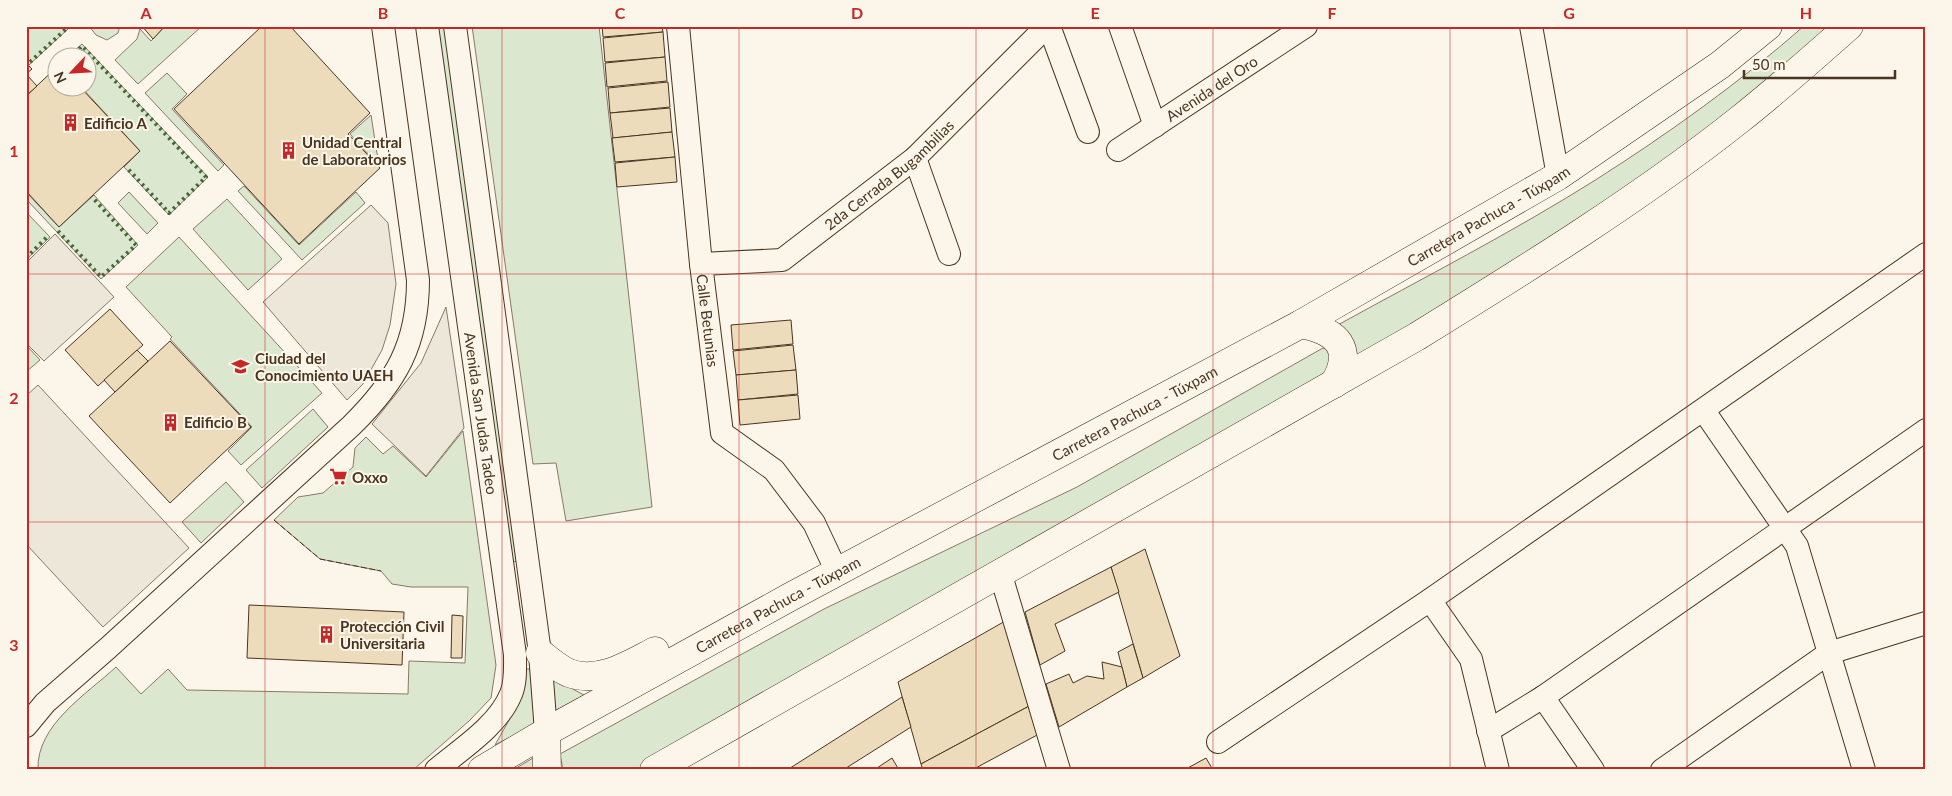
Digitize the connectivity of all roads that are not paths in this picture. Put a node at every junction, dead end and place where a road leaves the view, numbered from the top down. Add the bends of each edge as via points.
1 (383, 26) edge
2 (427, 26) edge
3 (455, 26) edge
4 (678, 26) edge
5 (1048, 26) edge
6 (1120, 26) edge
7 (1306, 26) edge
8 (1531, 26) edge
9 (1768, 26) edge
10 (1849, 26) edge
11 (1155, 126) junction
12 (1088, 132) dead end
13 (1118, 150) dead end
14 (915, 158) junction
15 (1558, 176) junction
16 (950, 254) dead end
17 (1926, 254) edge
18 (701, 264) junction
19 (1301, 324) junction
20 (1334, 384) junction
21 (1704, 411) junction
22 (1926, 430) edge
23 (1787, 528) junction
24 (837, 572) junction
25 (1000, 572) junction
26 (790, 597) junction
27 (1430, 600) junction
28 (1926, 623) edge
29 (1829, 653) junction
30 (527, 654) junction
31 (1543, 698) junction
32 (45, 702) junction
33 (26, 720) edge
34 (26, 726) edge
35 (1488, 731) junction
36 (546, 732) junction
37 (1218, 742) dead end
38 (665, 767) edge
39 (436, 770) edge
40 (482, 770) edge
41 (547, 770) edge
42 (1059, 770) edge
43 (1498, 770) edge
44 (1593, 770) edge
45 (1662, 770) edge
46 (1864, 770) edge

1 - 32 street via 418,280 418,304 407,351 385,389 351,426
2 - 30 street, Avenida San Judas Tadeo
3 - 30 street, Avenida San Judas Tadeo
4 - 18 street, Calle Betunias
5 - 12 street
5 - 14 street, 2da Cerrada Bugambilias
6 - 11 street
7 - 11 street, Avenida del Oro
8 - 15 street
9 - 15 main road, Carretera Pachuca - Túxpam via 1720,65
10 - 20 main road via 1740,120 1654,183 1498,286
11 - 13 street, Avenida del Oro
14 - 16 street
14 - 18 street, 2da Cerrada Bugambilias via 782,260
15 - 19 main road, Carretera Pachuca - Túxpam
17 - 21 street
18 - 24 street, Calle Betunias via 722,433 774,470 814,523
19 - 20 main road via 1322,328 1336,340 1342,352 1343,369
19 - 24 main road, Carretera Pachuca - Túxpam
20 - 25 main road
21 - 23 street
21 - 27 street
22 - 23 street
23 - 29 street via 1797,546
23 - 31 street
24 - 26 main road, Carretera Pachuca - Túxpam
25 - 38 main road
25 - 42 street
26 - 30 main road via 736,609 621,668 603,674 579,676 567,673
26 - 36 main road, Carretera Pachuca - Túxpam
27 - 35 street via 1471,659
27 - 37 street
28 - 29 street
29 - 45 street
29 - 46 street
30 - 36 street, Avenida San Judas Tadeo
30 - 39 street, Avenida San Judas Tadeo via 515,676 511,694 494,718
31 - 35 street
31 - 44 street
32 - 33 street
32 - 34 street
35 - 43 street
36 - 40 main road, Carretera Pachuca - Túxpam
36 - 41 main road

